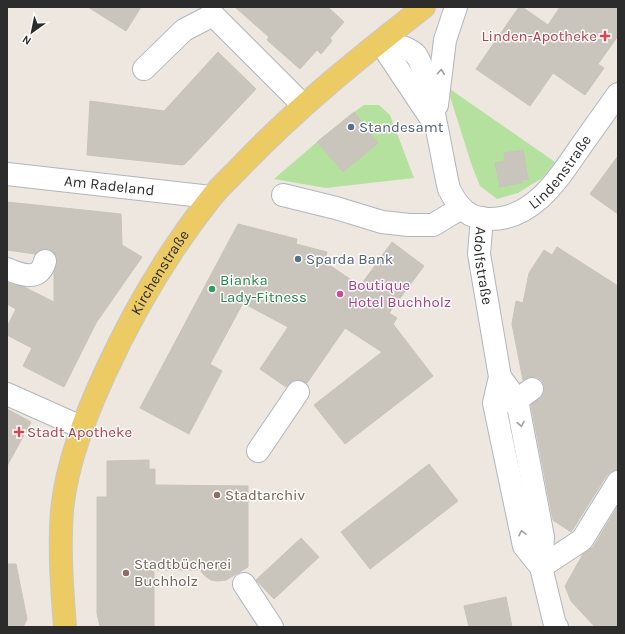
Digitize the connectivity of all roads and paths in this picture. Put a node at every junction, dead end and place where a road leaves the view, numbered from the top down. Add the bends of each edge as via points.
1 (424, 7) edge
2 (456, 7) edge
3 (380, 42) junction
4 (144, 69) dead end
5 (617, 97) edge
6 (303, 105) junction
7 (435, 124) junction
8 (7, 174) edge
9 (283, 195) dead end
10 (211, 197) junction
11 (461, 208) junction
12 (482, 218) junction
13 (45, 261) dead end
14 (7, 269) edge
15 (500, 377) junction
16 (298, 392) dead end
17 (7, 394) edge
18 (524, 394) junction
19 (489, 403) junction
20 (81, 427) junction
21 (258, 451) dead end
22 (618, 482) edge
23 (541, 567) junction
24 (244, 584) dead end
25 (65, 627) edge
26 (272, 627) edge
27 (557, 627) edge

1 - 3 main road, Kirchenstraße
7 -> 2 street, Adolfstraße via 445,40
3 - 6 main road, Kirchenstraße
3 - 7 street, Adolfstraße
4 - 6 street via 184,30 213,15
5 - 12 street, Lindenstraße via 558,179 541,198 510,216
6 - 10 main road, Kirchenstraße
7 - 11 street, Adolfstraße via 449,189
8 - 10 street, Am Radeland
9 - 11 street via 382,222 409,225 433,225
10 - 20 main road, Kirchenstraße via 148,289 114,352
11 - 12 street, Adolfstraße
12 - 15 street, Adolfstraße via 478,254
13 - 14 street via 41,270 28,276
15 - 18 street, Adolfstraße
15 - 19 street, Adolfstraße
16 - 21 street
17 - 20 street
18 - 19 street
18 -> 23 street, Adolfstraße via 543,537
23 -> 19 street, Adolfstraße via 524,546
20 - 25 main road, Kirchenstraße via 62,509 61,551
22 - 23 street via 582,540
23 - 27 street, Adolfstraße
24 - 26 street

